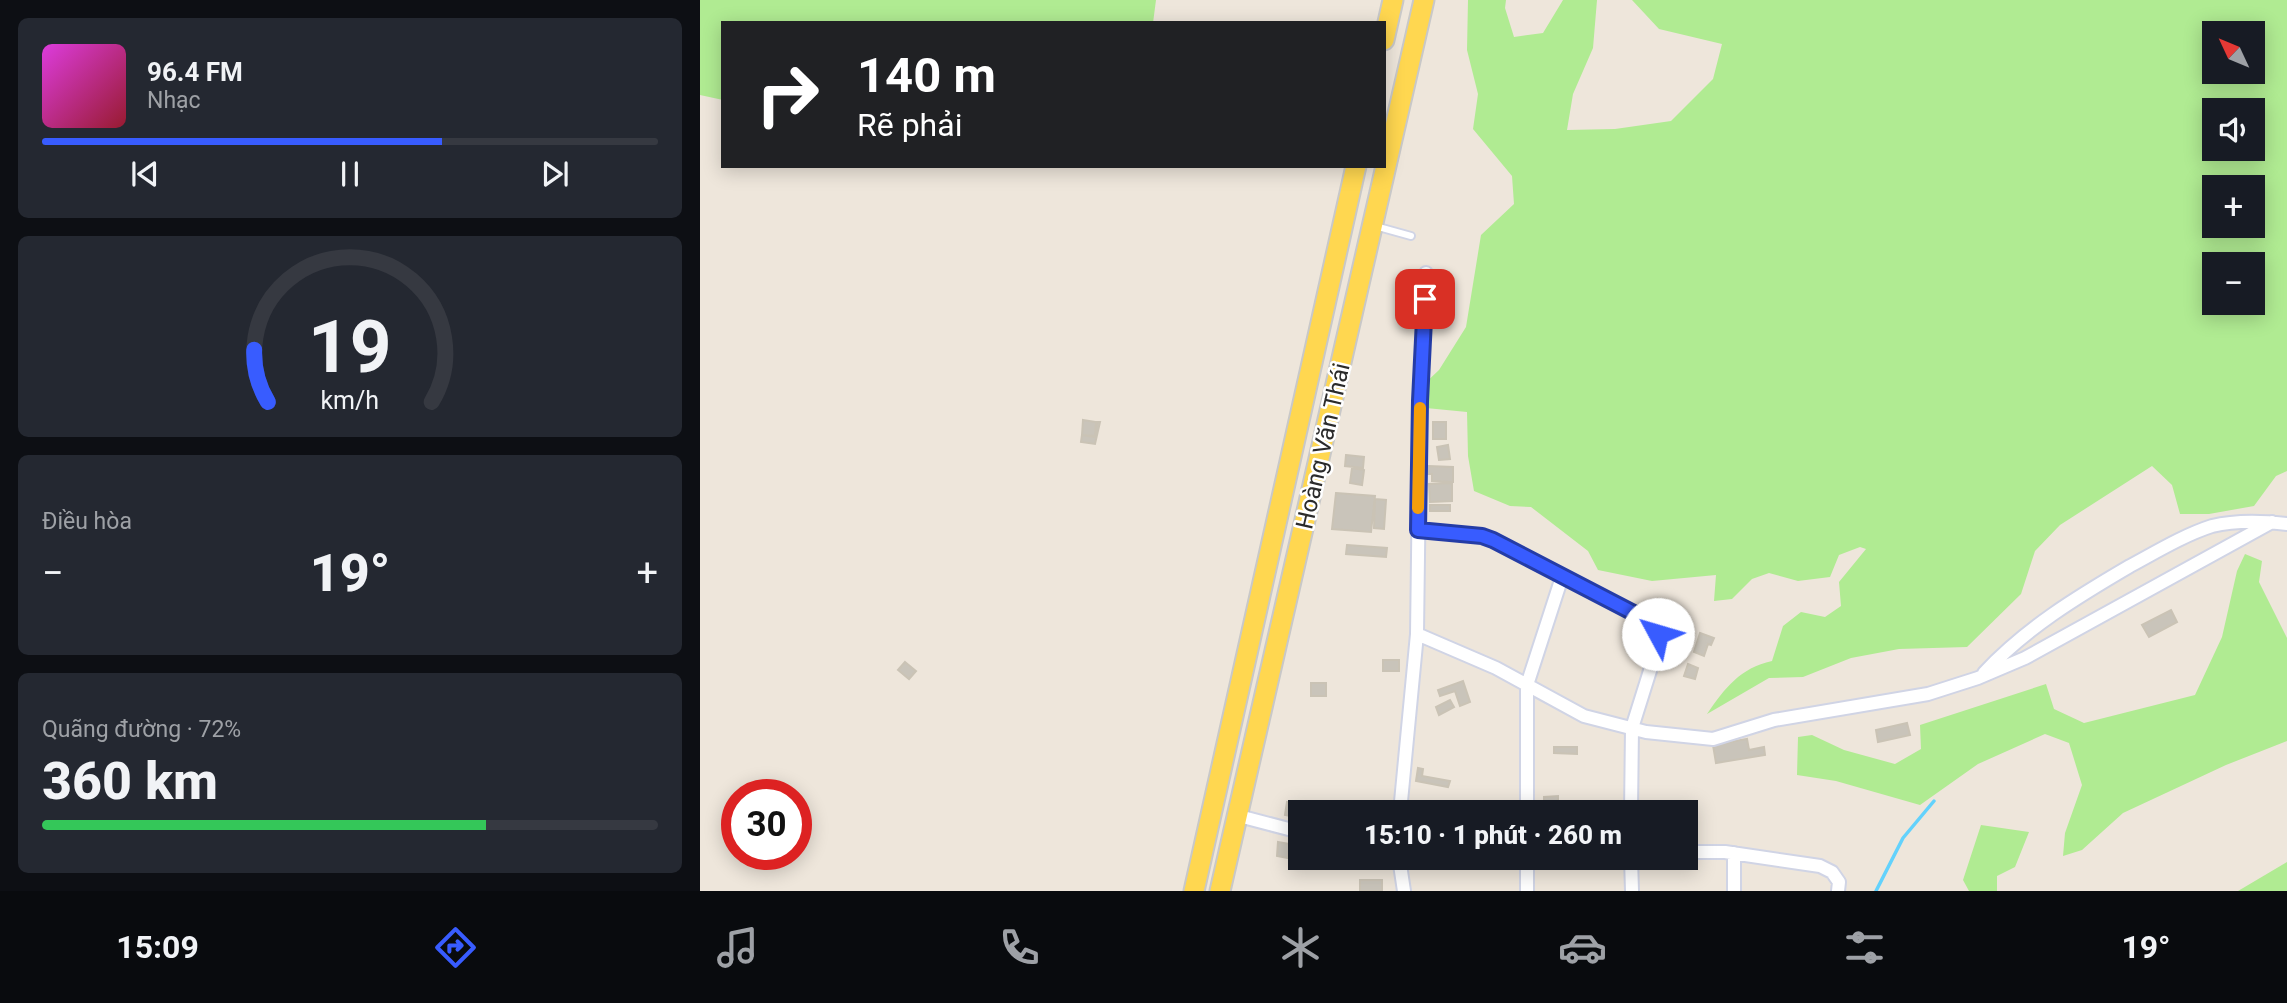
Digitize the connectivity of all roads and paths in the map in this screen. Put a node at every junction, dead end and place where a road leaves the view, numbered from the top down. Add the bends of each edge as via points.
1 (1393, 0) edge
2 (1424, 0) edge
3 (1386, 31) edge
4 (1356, 168) edge
5 (1373, 226) junction
6 (1412, 236) dead end
7 (1426, 273) dead end
8 (2272, 522) junction
9 (2287, 524) edge
10 (1418, 530) junction
11 (1562, 577) junction
12 (1417, 634) junction
13 (1978, 678) junction
14 (1527, 685) junction
15 (1632, 729) junction
16 (1401, 800) edge
17 (1527, 800) edge
18 (1631, 800) edge
19 (1213, 810) junction
20 (1239, 816) junction
21 (1288, 829) edge
22 (1698, 852) edge
23 (1734, 853) junction
24 (1401, 870) edge
25 (1527, 870) edge
26 (1631, 870) edge
27 (1194, 891) edge
28 (1220, 891) edge
29 (1404, 891) edge
30 (1527, 891) edge
31 (1632, 891) edge
32 (1734, 891) edge
33 (1838, 891) edge

1 - 3 main road
2 - 5 main road, Hoàng Văn Thái
4 - 19 main road, Hoàng Văn Thái
5 - 6 lane
5 - 20 main road, Hoàng Văn Thái
7 - 10 street
8 - 9 street
8 - 13 street via 2025,658
8 - 13 street via 2214,526 2148,556 2066,603 2007,648
10 - 11 street via 1482,536
10 - 12 street
11 - 14 street
11 - 15 street via 1649,621 1658,634
12 - 14 street
12 - 16 street
13 - 15 street via 1928,694 1774,720 1713,739
14 - 15 street via 1584,716
14 - 17 street
15 - 18 street
19 - 20 main road
19 - 27 main road, Hoàng Văn Thái
20 - 21 street
20 - 28 main road, Hoàng Văn Thái
22 - 23 street
23 - 32 street
23 - 33 street via 1820,866 1832,872 1839,882
24 - 29 street
25 - 30 street
26 - 31 street

